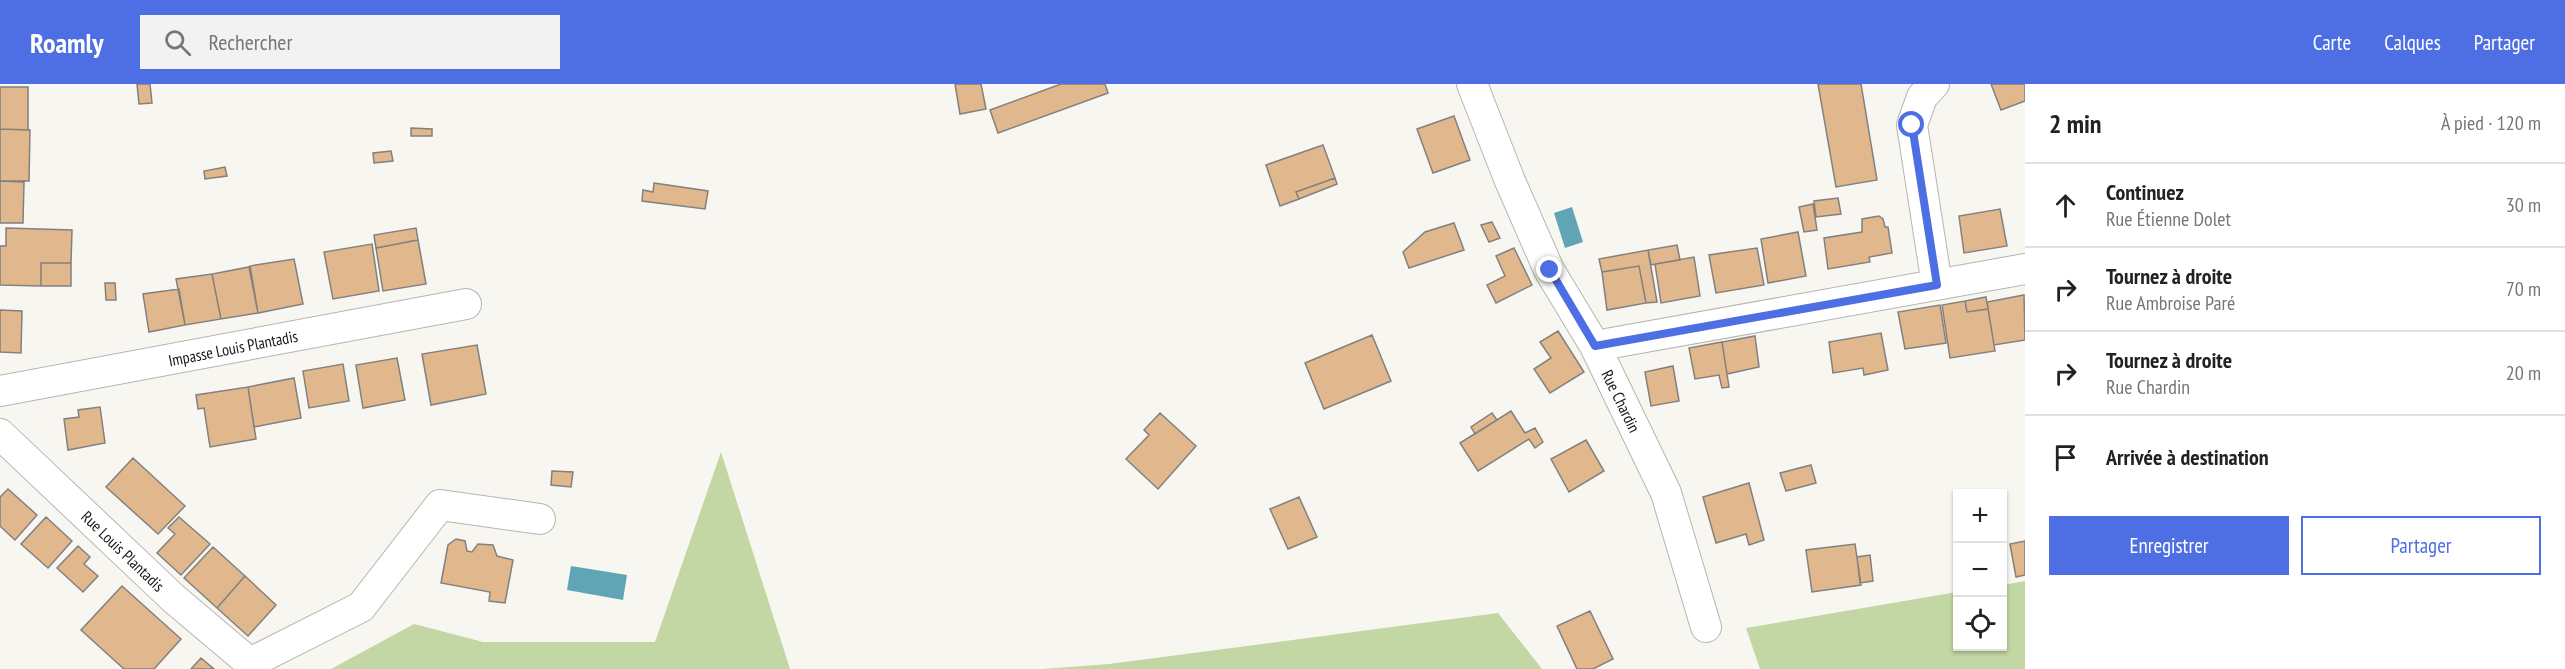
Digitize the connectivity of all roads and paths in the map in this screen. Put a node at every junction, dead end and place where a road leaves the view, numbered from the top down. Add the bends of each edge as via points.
1 (1472, 84) edge
2 (1934, 84) edge
3 (2025, 269) edge
4 (1937, 285) junction
5 (466, 304) dead end
6 (1595, 346) junction
7 (0, 391) edge
8 (0, 434) edge
9 (540, 519) dead end
10 (1706, 627) dead end
11 (250, 666) edge

1 - 6 street, Rue Chardin via 1550,270
2 - 4 street via 1922,97 1912,125
3 - 4 street
4 - 6 street
5 - 7 street, Impasse Louis Plantadis
6 - 10 street, Rue Chardin via 1666,493
8 - 11 street, Rue Louis Plantadis
9 - 11 street via 441,505 361,607

